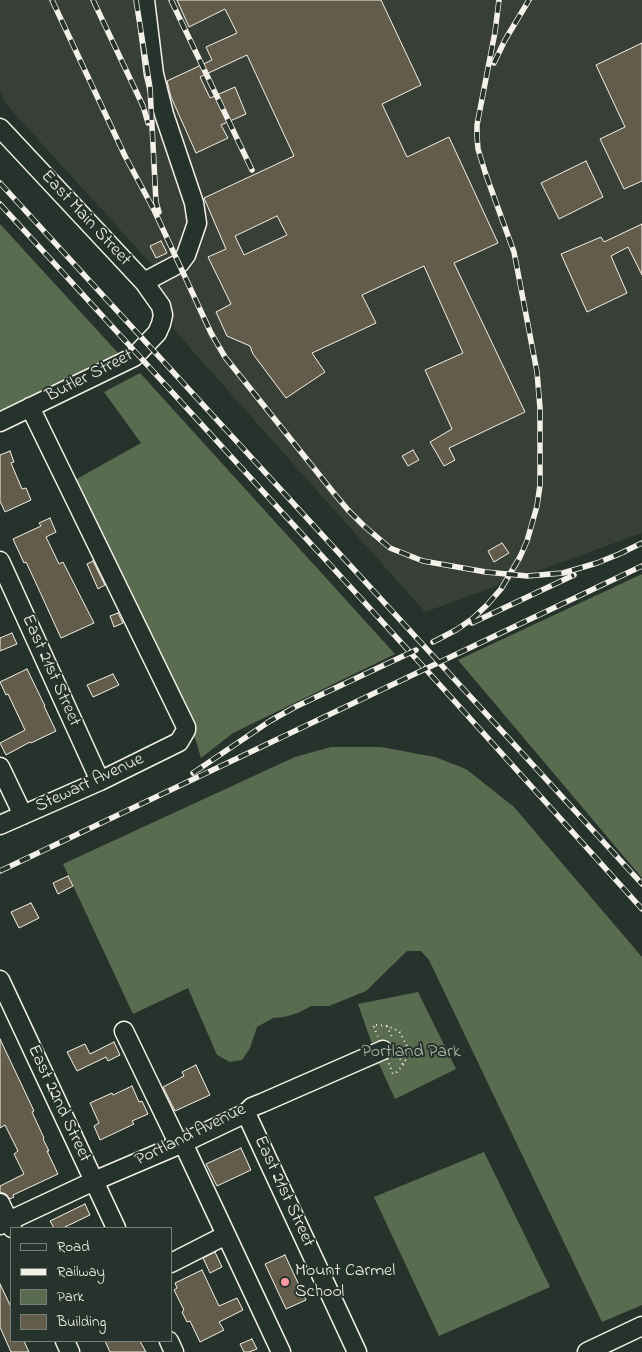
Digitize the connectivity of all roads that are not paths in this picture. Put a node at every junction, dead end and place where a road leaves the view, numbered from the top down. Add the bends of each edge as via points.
1 (145, 0) edge
2 (0, 128) edge
3 (144, 282) junction
4 (163, 315) joint
5 (30, 407) junction
6 (0, 422) edge
7 (0, 561) edge
8 (0, 767) edge
9 (100, 780) junction
10 (23, 815) junction
11 (0, 825) edge
12 (0, 980) edge
13 (124, 1031) dead end
14 (383, 1050) dead end
15 (246, 1113) junction
16 (181, 1144) junction
17 (94, 1181) junction
18 (0, 1203) edge
19 (7, 1225) edge
20 (116, 1227) edge
21 (226, 1236) junction
22 (172, 1263) edge
23 (642, 1326) edge
24 (281, 1352) edge
25 (357, 1352) edge
26 (587, 1352) edge

1 - 3 street via 154,74 194,203 197,223 180,263
2 - 3 street, East Main Street
3 - 4 street, East Main Street via 162,306
4 - 5 street, Butler Street via 157,333 134,357
5 - 6 street, Butler Street
5 - 9 street, Stewart Avenue via 186,727 179,742
7 - 9 street, East 21st Street
8 - 10 street
9 - 10 street, Stewart Avenue
10 - 11 street, Stewart Avenue
12 - 17 street, East 22nd Street
13 - 16 street
14 - 15 street, Portland Avenue via 252,1107
15 - 16 street, Portland Avenue
15 - 25 street, East 21st Street
16 - 17 street, Portland Avenue
16 - 21 street
17 - 19 street, Portland Avenue
17 - 20 street, East 22nd Street
18 - 19 street
21 - 22 street
21 - 24 street
23 - 26 street

